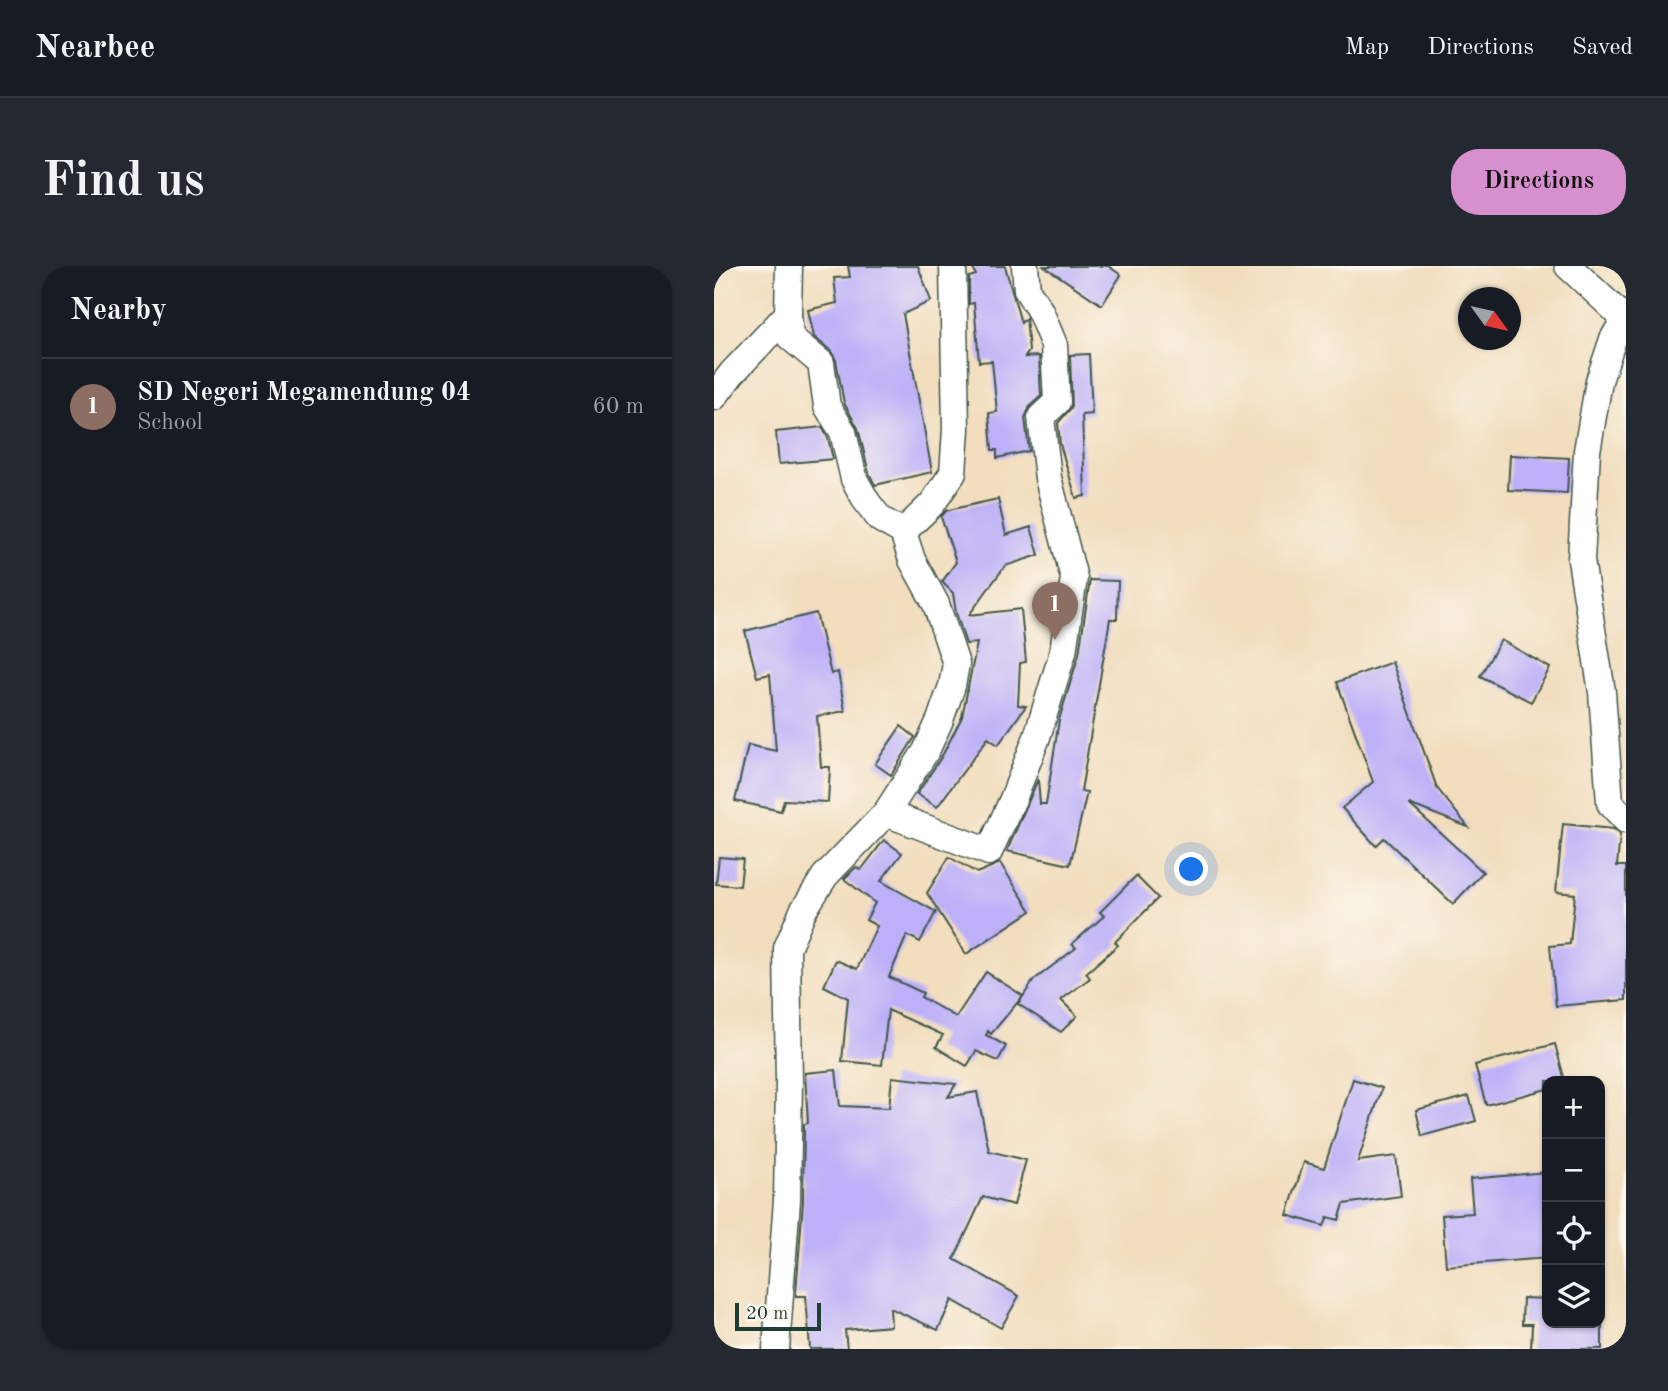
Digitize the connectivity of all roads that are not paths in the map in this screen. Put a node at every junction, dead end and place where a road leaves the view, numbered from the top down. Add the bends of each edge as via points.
1 (789, 266) edge
2 (953, 266) edge
3 (1025, 266) edge
4 (1568, 266) edge
5 (789, 314) junction
6 (1625, 319) edge
7 (714, 397) edge
8 (904, 532) junction
9 (886, 813) junction
10 (1626, 820) edge
11 (776, 1349) edge

1 - 5 street
2 - 8 street via 953,473 932,505
3 - 9 street via 1027,290 1054,345 1057,402 1041,417 1048,478 1074,578 1063,652 1037,737 989,852
4 - 6 street
5 - 7 street
5 - 8 street via 790,337 821,363 827,406 843,432 854,479 880,519
6 - 10 street via 1599,380 1587,452 1581,560 1602,692 1609,795
8 - 9 street via 956,664 952,687 926,751
9 - 11 street via 825,876 787,948 787,1187

